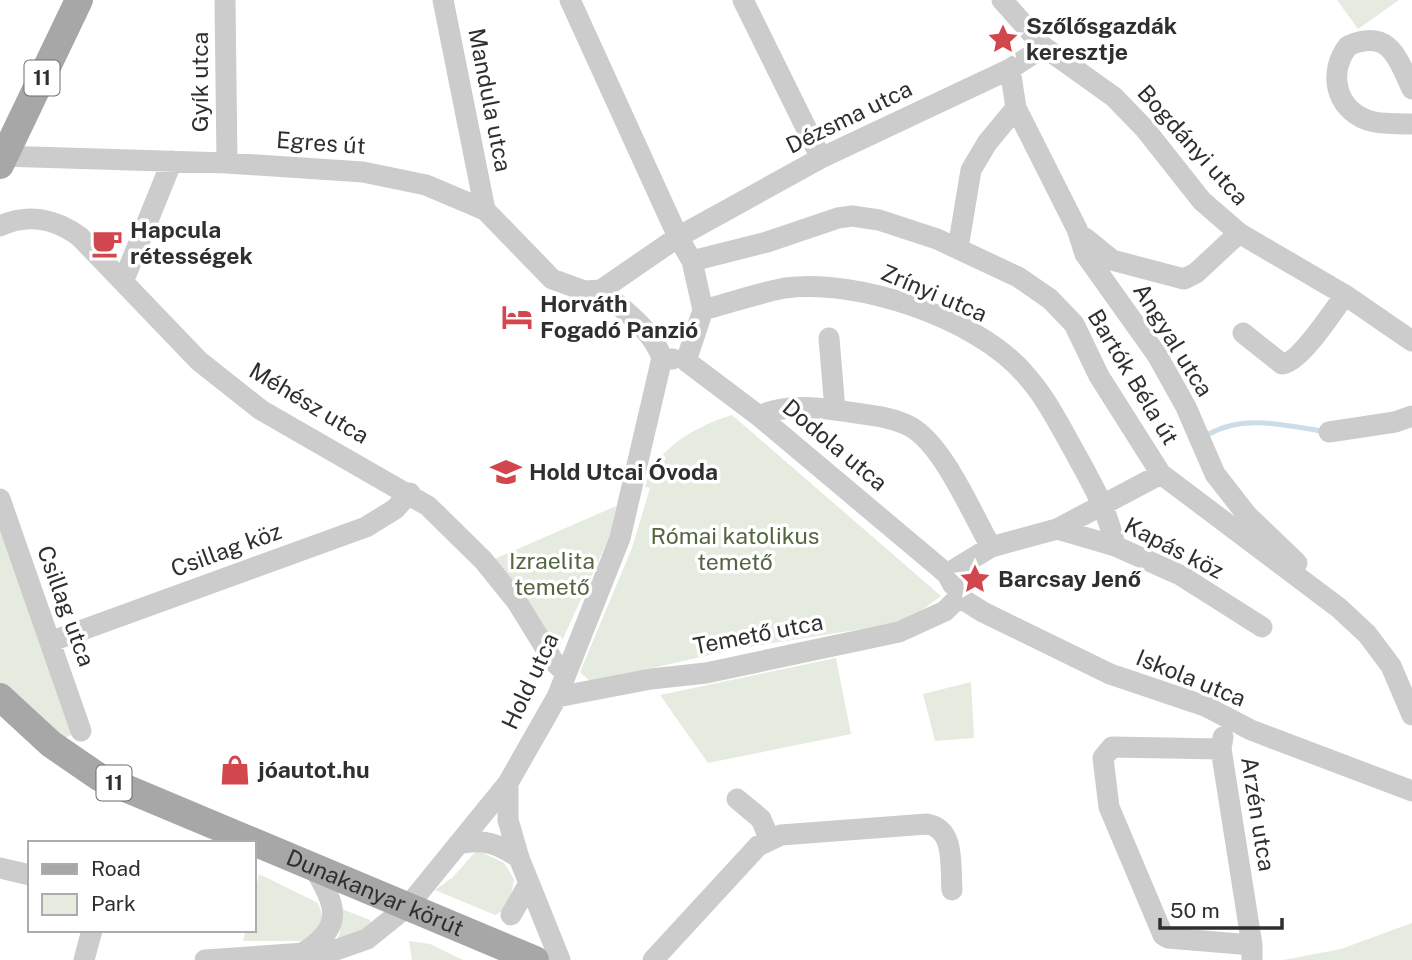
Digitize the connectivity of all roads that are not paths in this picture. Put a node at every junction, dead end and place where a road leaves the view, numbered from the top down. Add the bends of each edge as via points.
1 (79, 0) edge
2 (225, 0) edge
3 (444, 0) edge
4 (570, 0) edge
5 (743, 0) edge
6 (1002, 0) edge
7 (1044, 47) junction
8 (1010, 69) junction
9 (1412, 89) edge
10 (1016, 108) junction
11 (1412, 124) edge
12 (821, 158) junction
13 (2, 159) edge
14 (172, 161) junction
15 (227, 163) junction
16 (485, 210) junction
17 (0, 226) edge
18 (1077, 229) junction
19 (1239, 233) junction
20 (678, 237) junction
21 (958, 248) junction
22 (692, 261) junction
23 (123, 282) junction
24 (601, 289) junction
25 (1345, 295) junction
26 (703, 310) junction
27 (1243, 333) dead end
28 (830, 338) dead end
29 (1412, 341) edge
30 (662, 358) junction
31 (686, 361) junction
32 (835, 410) junction
33 (759, 416) junction
34 (1412, 416) edge
35 (1329, 432) dead end
36 (1161, 474) junction
37 (410, 493) junction
38 (0, 499) edge
39 (1103, 505) junction
40 (1057, 529) junction
41 (1115, 546) junction
42 (991, 547) junction
43 (947, 574) junction
44 (959, 597) junction
45 (1339, 608) junction
46 (1262, 627) dead end
47 (52, 641) junction
48 (566, 674) junction
49 (0, 697) edge
50 (557, 697) junction
51 (1412, 715) edge
52 (1229, 719) junction
53 (82, 731) dead end
54 (1221, 749) junction
55 (508, 783) junction
56 (1412, 791) edge
57 (737, 799) dead end
58 (769, 838) junction
59 (250, 841) edge
60 (256, 843) edge
61 (458, 844) junction
62 (519, 858) junction
63 (0, 868) edge
64 (314, 868) junction
65 (28, 875) edge
66 (528, 885) junction
67 (952, 890) dead end
68 (408, 905) junction
69 (511, 915) dead end
70 (91, 932) edge
71 (304, 952) junction
72 (1252, 953) edge
73 (84, 960) edge
74 (205, 960) edge
75 (535, 960) edge
76 (560, 960) edge
77 (653, 960) edge

1 - 13 main road, 11
2 - 15 street, Gyík utca
3 - 16 street, Mandula utca
4 - 20 street
5 - 12 street
6 - 7 street, Bogdányi utca
7 - 8 street, Dézsma utca
7 - 19 street, Bogdányi utca via 1114,97 1202,201
8 - 10 street, Angyal utca
8 - 12 street, Dézsma utca
9 - 11 street via 1396,54 1381,42 1367,39 1348,47 1334,74 1338,93 1367,120
10 - 18 street, Angyal utca
10 - 21 street via 971,170
12 - 20 street, Dézsma utca
13 - 14 street, Egres út
14 - 15 street, Egres út
14 - 23 street
15 - 16 street, Egres út via 395,177
16 - 24 street, Egres út via 552,279 571,289
17 - 23 street, Méhész utca via 32,218 62,224
18 - 19 street via 1112,260 1184,279 1196,274
18 - 45 street, Angyal utca via 1086,254 1157,355 1215,474 1247,514
19 - 25 street, Bogdányi utca
20 - 22 street
20 - 24 street, Dézsma utca
21 - 22 street, Bartók Béla út via 890,223 852,216
21 - 36 street, Bartók Béla út via 1042,292 1074,324 1099,376
22 - 26 street
23 - 37 street, Méhész utca via 199,361 261,410
24 - 30 street via 646,330
25 - 27 street via 1287,364
25 - 29 street, Bogdányi utca
26 - 31 street
26 - 39 street, Zrínyi utca via 785,288 837,288 864,291 944,320 994,347 1024,372 1051,407
28 - 32 street
30 - 31 street
30 - 48 street, Hold utca via 630,506
31 - 33 street, Dodola utca
32 - 33 street via 772,410
32 - 42 street via 912,427 942,462
33 - 43 street, Dodola utca
34 - 35 street
36 - 39 street
36 - 45 street, Bartók Béla út
37 - 47 street, Csillag köz via 366,527
37 - 48 street, Méhész utca via 483,560
38 - 47 street, Csillag utca
39 - 40 street
39 - 41 street, Zrínyi utca
40 - 41 street, Kapás köz
40 - 42 street
41 - 46 street, Kapás köz via 1180,575
42 - 43 street
43 - 44 street
44 - 50 street, Temető utca via 945,611 899,632 706,673
44 - 52 street, Iskola utca via 1076,659
45 - 51 street, Bartók Béla út via 1391,666
47 - 53 street, Csillag utca
48 - 50 street, Hold utca
49 - 59 main road, Dunakanyar körút / 11 via 51,744 99,777
50 - 55 street, Hold utca
52 - 54 street, Arzén utca
52 - 56 street, Iskola utca
54 - 72 street, Arzén utca
54 - 72 street via 1112,747 1103,758 1107,800 1163,935
55 - 61 street, Hold utca
55 - 62 street, Hold utca via 508,820
57 - 58 street via 761,819
58 - 67 street via 937,826 947,836
58 - 77 street
60 - 64 main road, Dunakanyar körút / 11
61 - 62 street via 483,840
61 - 68 street, Hold utca
62 - 66 street, Hold utca
63 - 65 street
64 - 68 main road, Dunakanyar körút / 11
64 - 71 street via 332,900 332,924 325,936
66 - 69 street
66 - 76 street, Hold utca
68 - 71 street, Hold utca via 390,923 351,946
68 - 75 main road, Dunakanyar körút / 11
70 - 73 street
71 - 74 street, Hold utca

